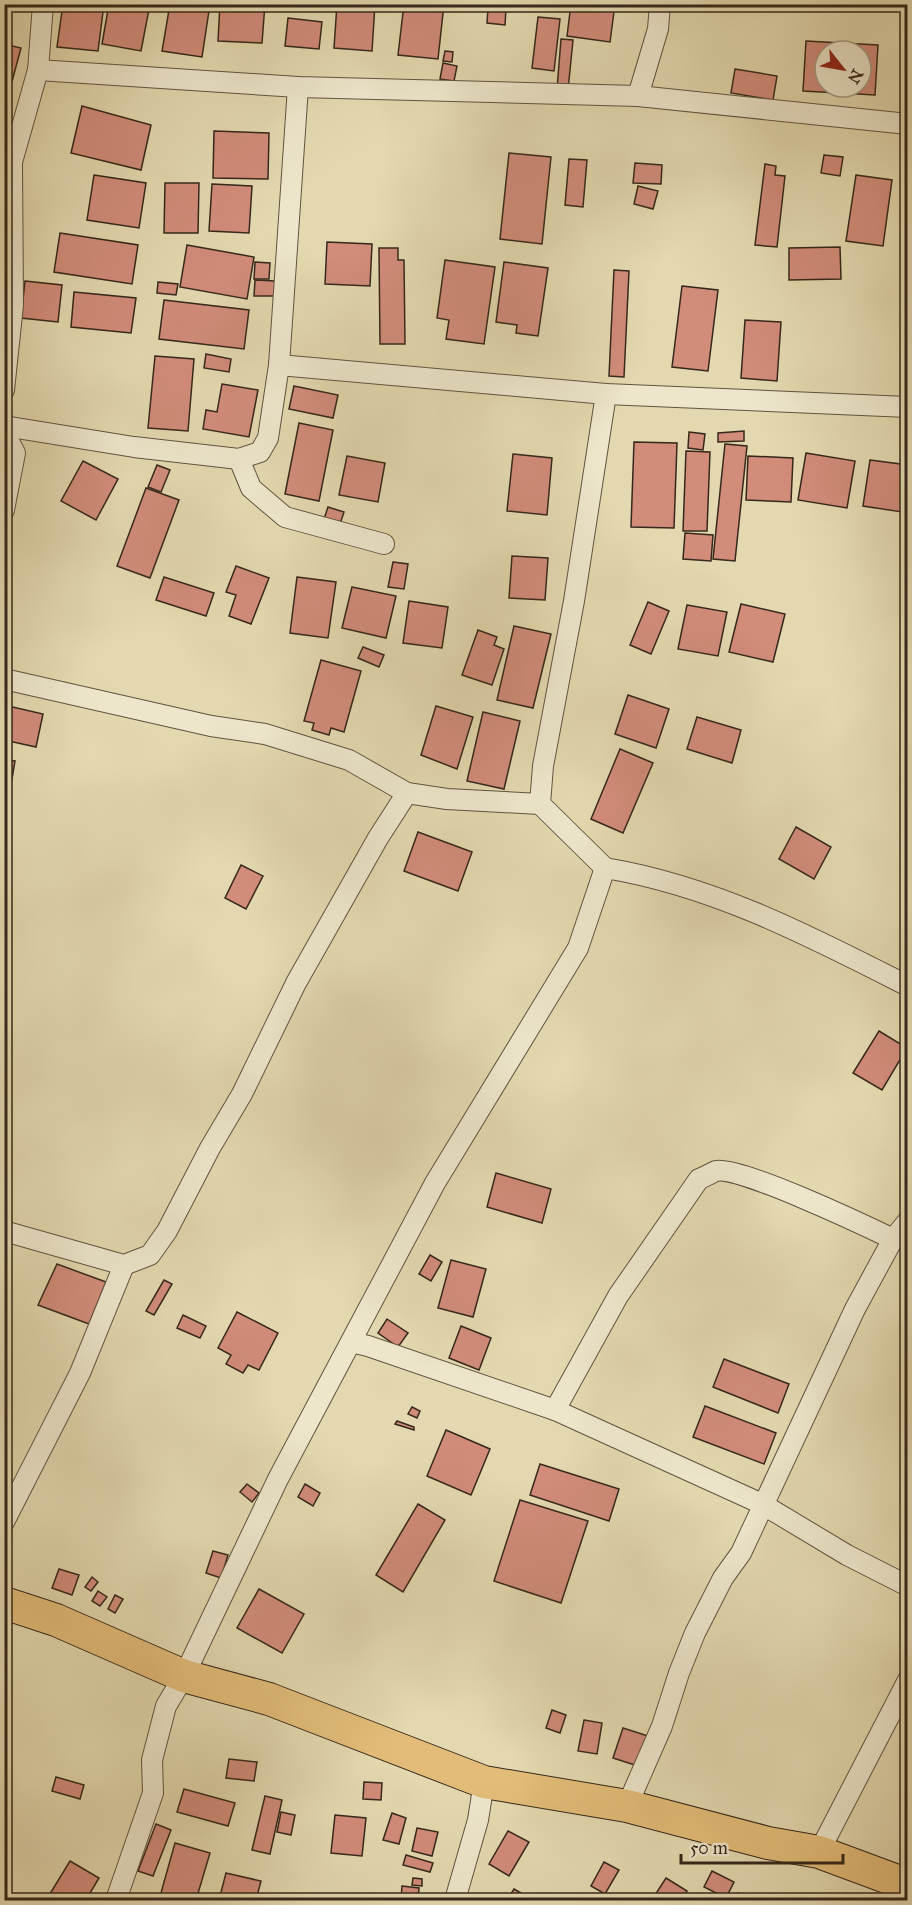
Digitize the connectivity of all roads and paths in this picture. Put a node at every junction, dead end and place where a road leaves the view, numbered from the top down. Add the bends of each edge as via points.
1 (43, 4) edge
2 (660, 4) edge
3 (38, 69) junction
4 (298, 87) junction
5 (638, 96) junction
6 (908, 124) edge
7 (8, 160) edge
8 (279, 365) junction
9 (4, 390) edge
10 (606, 394) junction
11 (908, 407) edge
12 (4, 426) edge
13 (4, 432) edge
14 (239, 459) junction
15 (4, 510) edge
16 (384, 544) dead end
17 (4, 679) edge
18 (407, 793) junction
19 (540, 804) junction
20 (605, 868) junction
21 (908, 986) edge
22 (908, 1221) edge
23 (4, 1231) edge
24 (892, 1239) junction
25 (124, 1265) junction
26 (351, 1342) junction
27 (555, 1410) junction
28 (762, 1504) junction
29 (4, 1522) edge
30 (908, 1586) edge
31 (4, 1603) edge
32 (184, 1676) junction
33 (908, 1680) edge
34 (484, 1782) junction
35 (627, 1806) junction
36 (819, 1852) junction
37 (908, 1885) edge
38 (116, 1900) edge
39 (455, 1900) edge

1 - 3 street
2 - 5 street via 658,30
3 - 4 street
3 - 7 street
4 - 5 street
4 - 8 street
5 - 6 street
7 - 9 street via 13,305
8 - 10 street
8 - 14 street via 268,438 260,452
10 - 11 street
10 - 19 street via 574,601 543,766
12 - 14 street
13 - 15 street via 15,453
14 - 16 street via 251,488 285,517
17 - 18 street via 211,726 265,734 349,760
18 - 19 street
18 - 25 street via 296,983 274,1034 167,1231 150,1255
19 - 20 street
20 - 21 street via 683,885 774,919
20 - 26 street via 578,948 435,1183
22 - 24 street
23 - 25 street
24 - 27 street via 740,1175 717,1171 699,1179 618,1296
24 - 28 street
25 - 29 street via 80,1373
26 - 27 street
26 - 32 street via 278,1479
27 - 28 street
28 - 30 street
28 - 35 street via 741,1553 723,1578 695,1633 662,1726
31 - 32 main road via 56,1620
32 - 34 main road via 269,1699
32 - 38 street via 166,1706 152,1760 153,1793
33 - 36 street
34 - 35 main road
34 - 39 street via 478,1820
35 - 36 main road via 768,1843
36 - 37 main road

